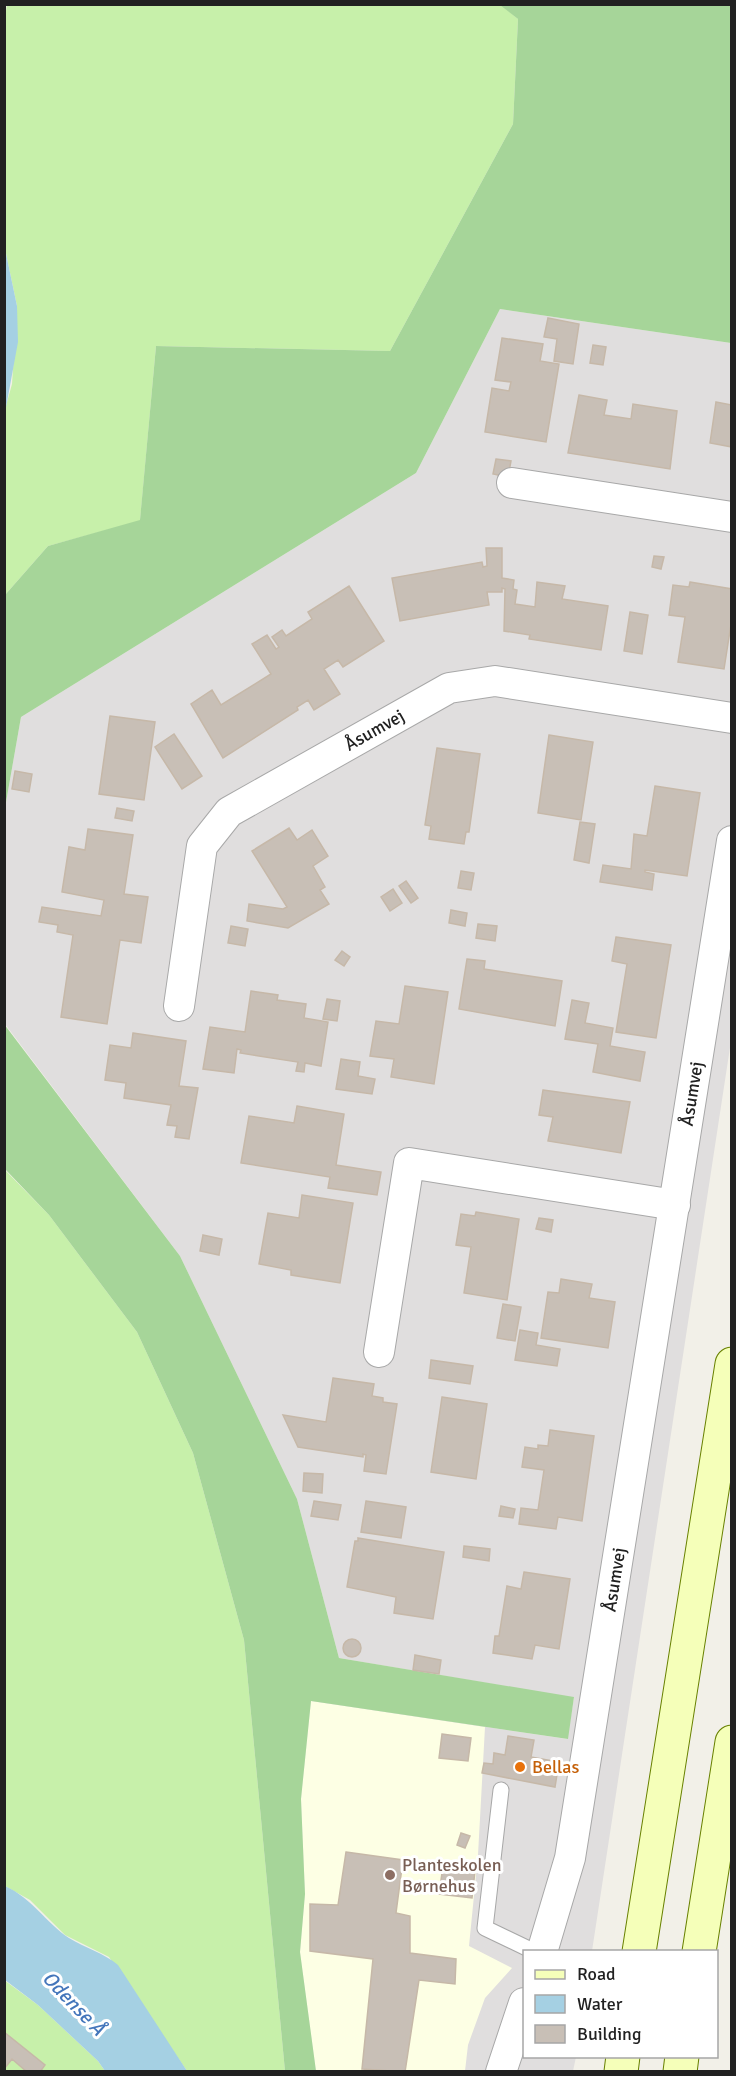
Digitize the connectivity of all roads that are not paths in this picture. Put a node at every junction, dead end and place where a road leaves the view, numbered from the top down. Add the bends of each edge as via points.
1 (512, 483) dead end
2 (732, 517) edge
3 (732, 718) edge
4 (732, 841) edge
5 (179, 1006) dead end
6 (675, 1205) junction
7 (379, 1352) dead end
8 (732, 1364) edge
9 (732, 1742) edge
10 (501, 1790) dead end
11 (531, 1950) edge
12 (543, 1950) edge
13 (639, 1950) edge
14 (699, 1950) edge
15 (523, 2008) edge
16 (501, 2072) edge

1 - 2 street
3 - 5 street, Åsumvej via 495,681 449,688 229,812 202,846
4 - 6 street, Åsumvej
6 - 7 street via 409,1163
6 - 12 street, Åsumvej via 570,1858
8 - 13 street
9 - 14 street
10 - 11 lane via 484,1928
15 - 16 street

